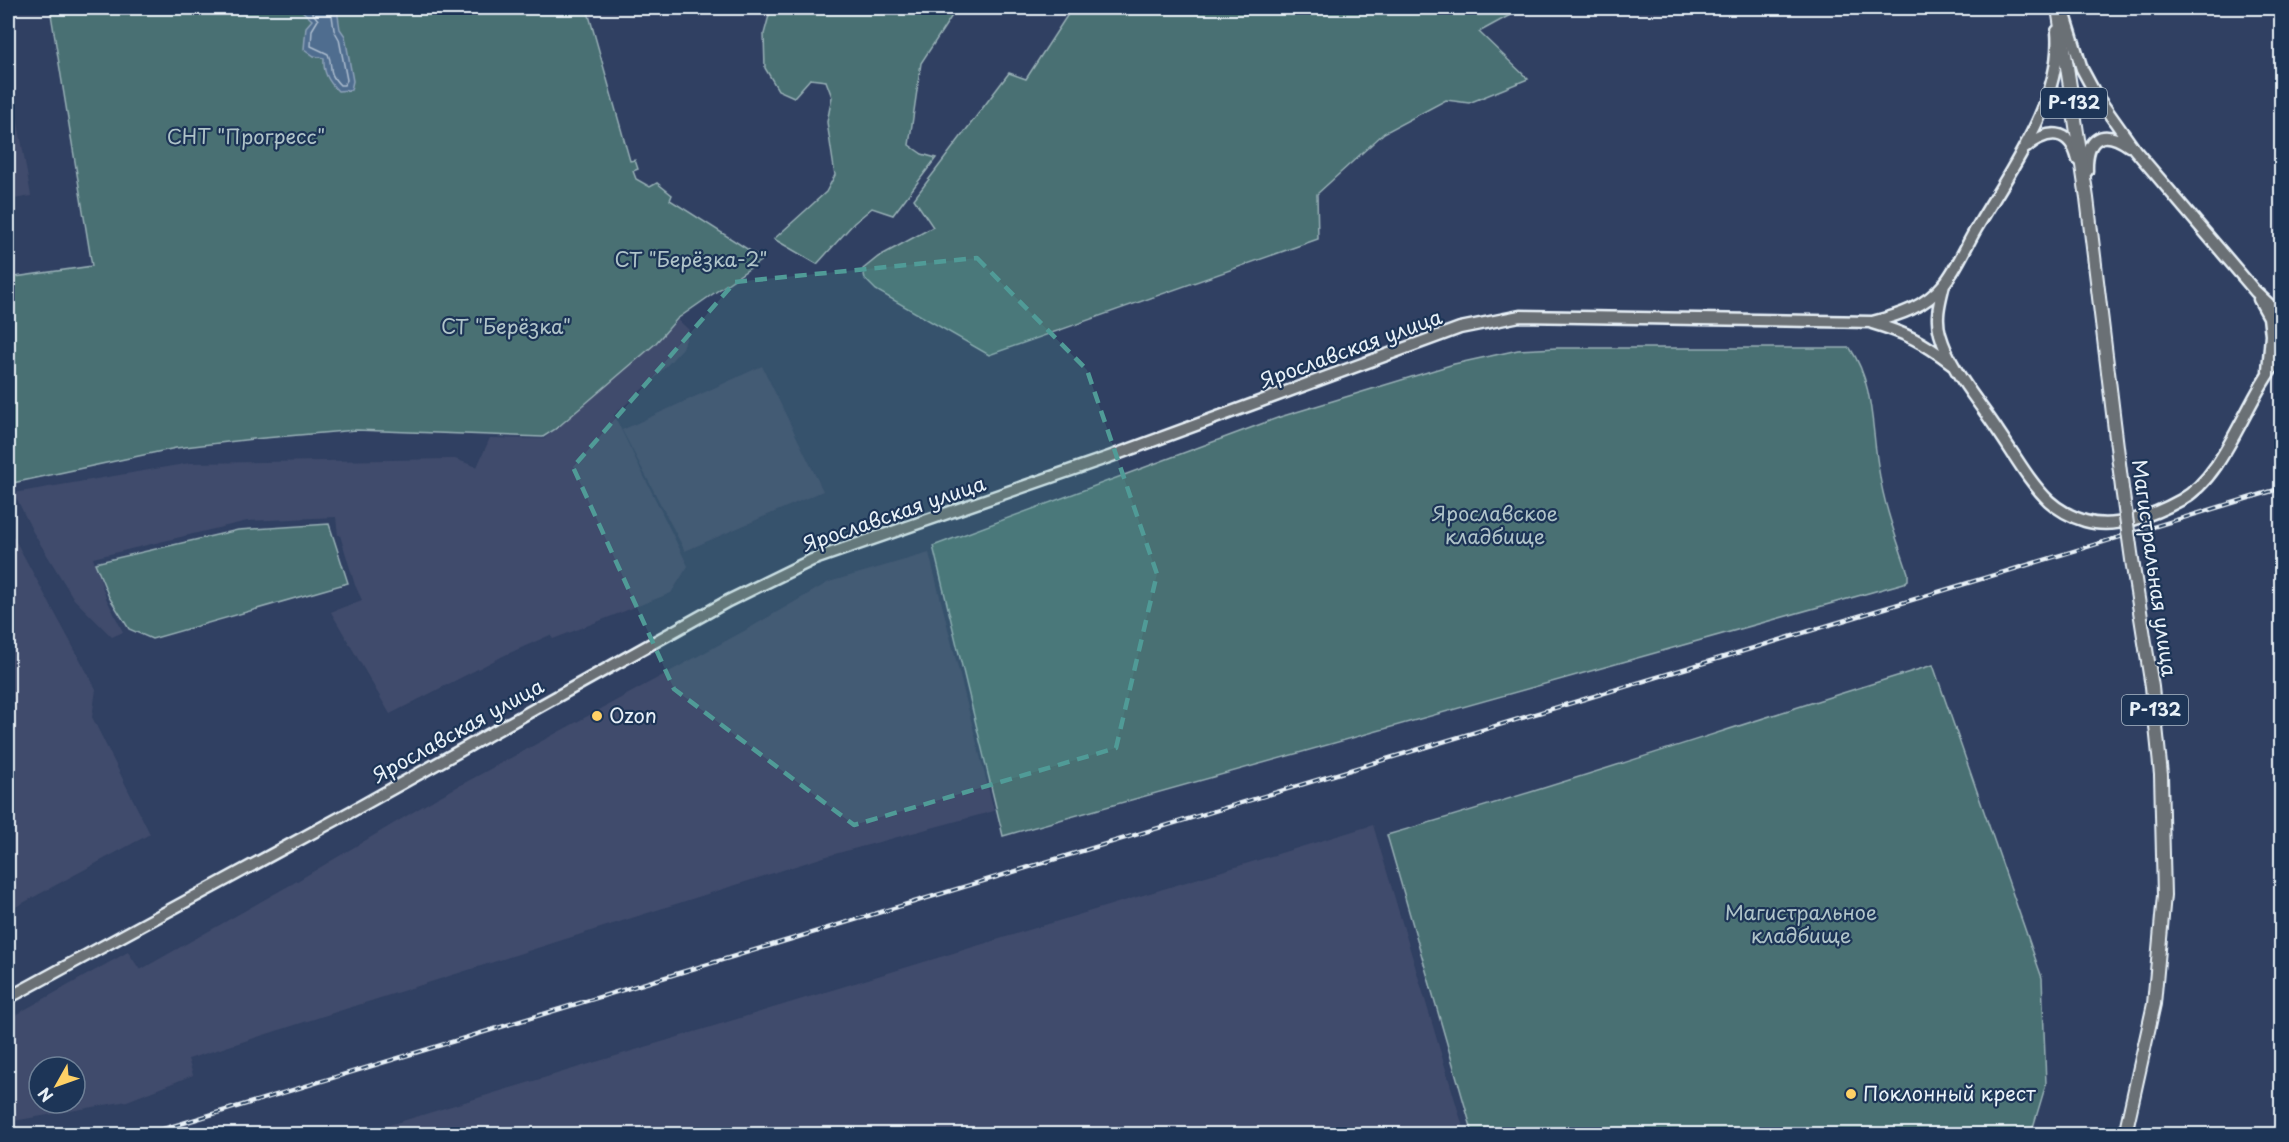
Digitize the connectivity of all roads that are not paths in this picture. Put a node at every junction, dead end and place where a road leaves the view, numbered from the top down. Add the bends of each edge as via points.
1 (2056, 8) edge
2 (2063, 8) edge
3 (2022, 150) junction
4 (2135, 150) junction
5 (2087, 198) junction
6 (1944, 284) junction
7 (2255, 291) junction
8 (2282, 312) edge
9 (1872, 322) junction
10 (2282, 356) edge
11 (1952, 363) junction
12 (2268, 371) junction
13 (8, 998) edge
14 (2125, 1134) edge

1 - 3 main road via 2058,42 2054,74 2044,106
1 - 5 highway, Магистральная улица / Р-132
2 - 4 main road via 2082,69
3 - 5 main road via 2042,135 2063,136 2076,152
3 - 6 main road
4 - 5 main road via 2107,136 2090,145 2086,160
4 - 7 main road
5 - 14 highway, Магистральная улица / Р-132, bridge via 2122,488 2152,687 2163,802 2162,934 2154,1004
6 - 9 main road via 1919,306
6 - 11 main road via 1938,315 1940,333
7 - 8 main road
7 - 12 main road via 2270,317
9 - 11 main road via 1923,342
9 - 13 main road, Ярославская улица via 1520,316 1460,328 1109,457 812,560 728,601
10 - 12 main road
11 - 12 main road via 2049,501 2064,513 2111,524 2155,513 2202,484

